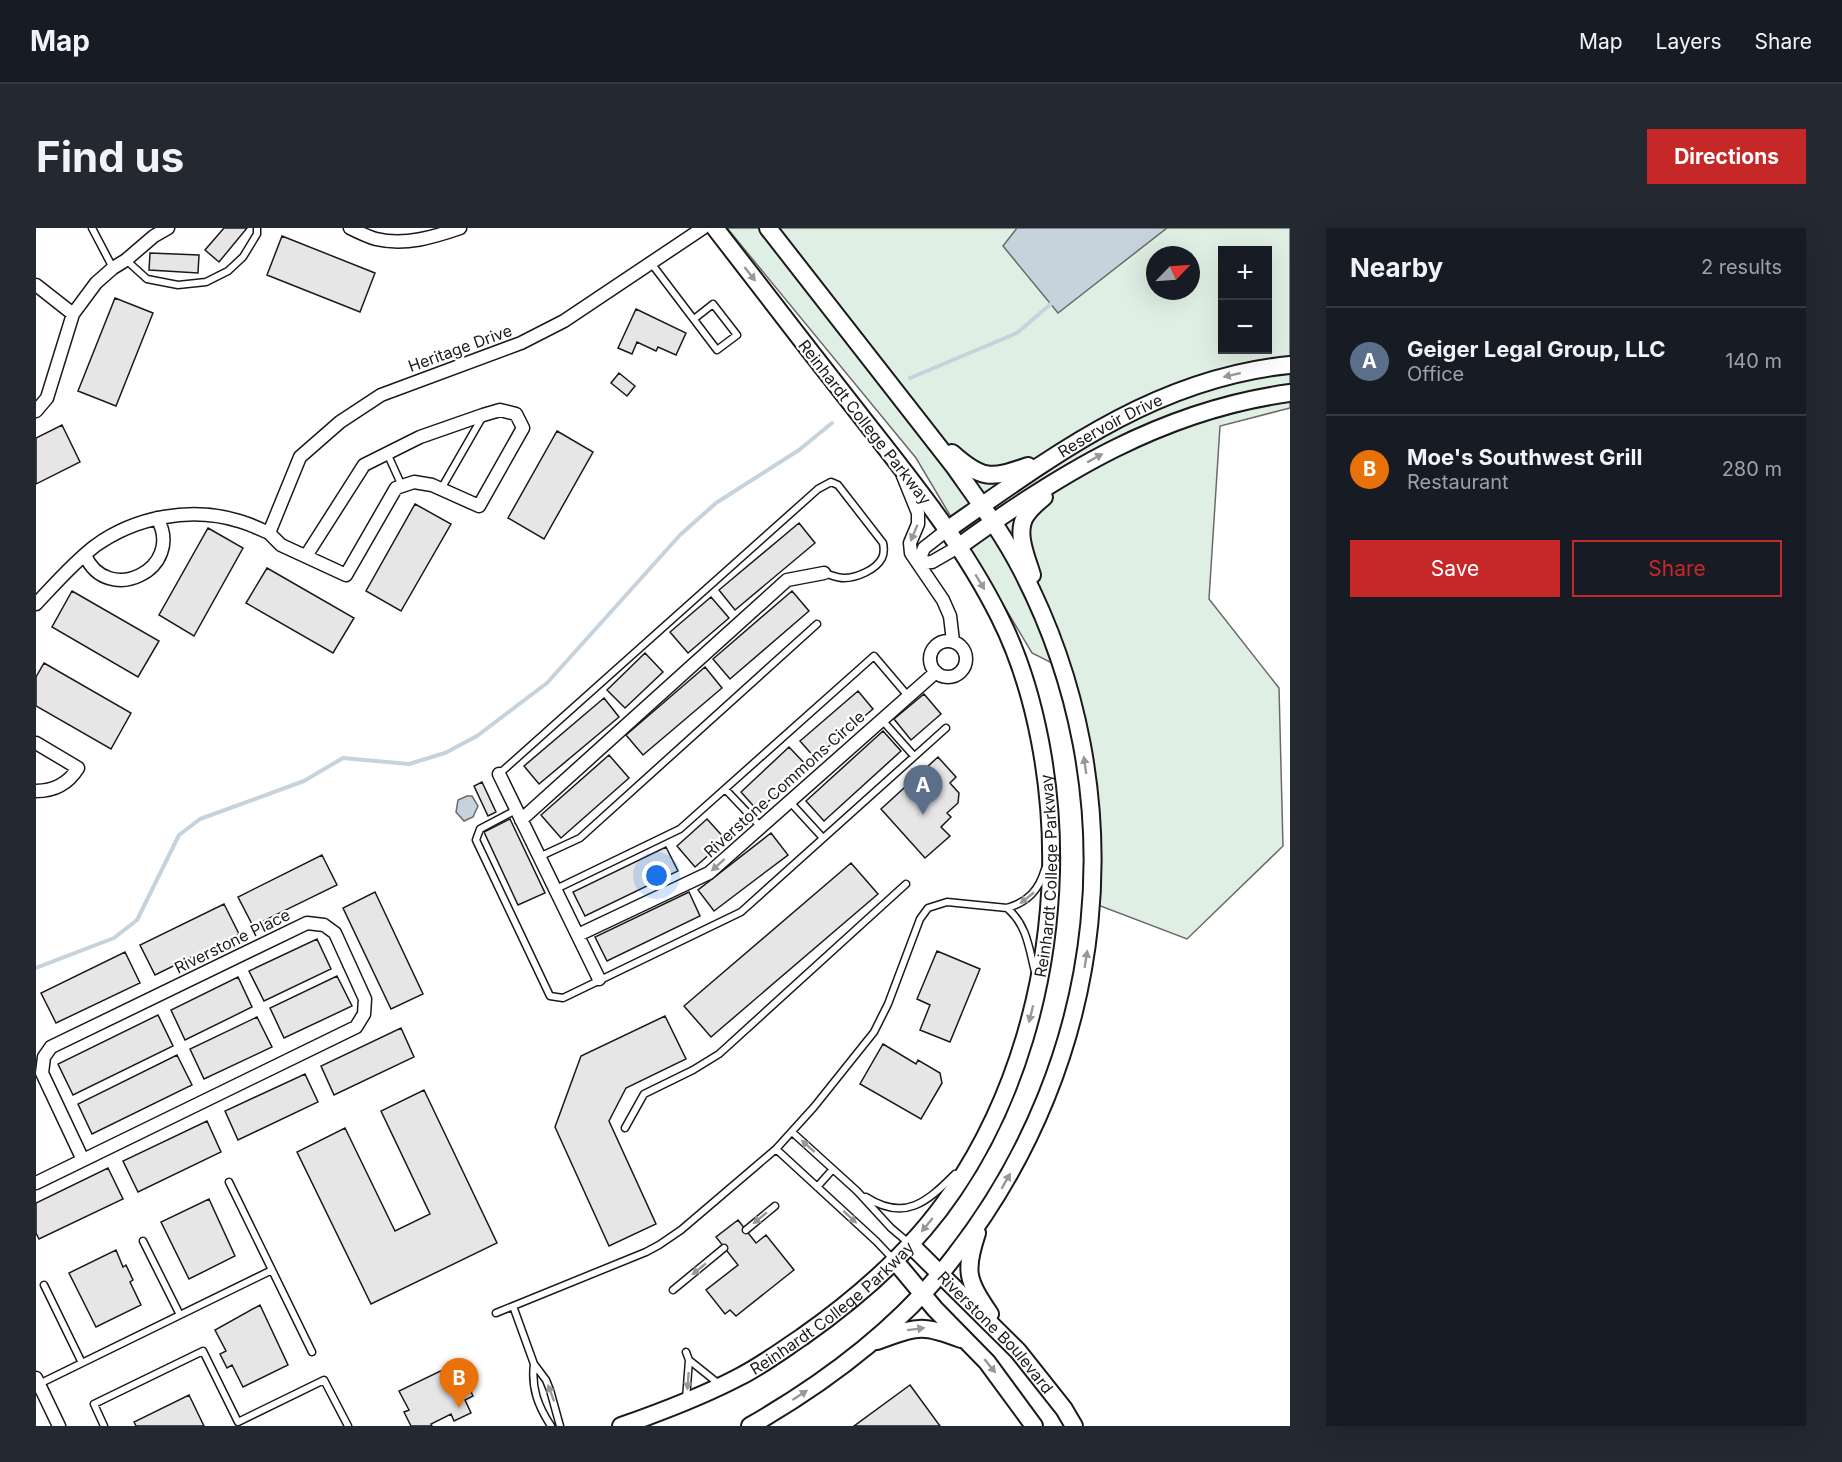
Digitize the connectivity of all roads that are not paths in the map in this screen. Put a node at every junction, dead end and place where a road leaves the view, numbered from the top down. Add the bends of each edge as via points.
1 (92, 228) edge
2 (168, 228) edge
3 (257, 228) edge
4 (350, 228) edge
5 (460, 228) edge
6 (704, 228) edge
7 (714, 228) edge
8 (768, 228) edge
9 (439, 231) edge
10 (126, 260) junction
11 (651, 263) junction
12 (113, 268) junction
13 (36, 285) edge
14 (73, 314) junction
15 (694, 319) junction
16 (1290, 365) edge
17 (1290, 393) edge
18 (36, 411) edge
19 (483, 416) junction
20 (922, 427) junction
21 (387, 453) junction
22 (1049, 459) junction
23 (898, 463) junction
24 (1065, 476) junction
25 (402, 486) junction
26 (441, 489) junction
27 (982, 505) junction
28 (157, 518) junction
29 (993, 522) junction
30 (947, 530) junction
31 (269, 533) junction
32 (958, 547) junction
33 (85, 555) junction
34 (306, 556) junction
35 (918, 563) junction
36 (824, 573) joint
37 (36, 604) edge
38 (817, 624) dead end
39 (1050, 633) junction
40 (953, 641) junction
41 (936, 672) junction
42 (908, 696) junction
43 (882, 720) junction
44 (946, 728) dead end
45 (36, 743) edge
46 (914, 756) junction
47 (499, 774) joint
48 (725, 789) junction
49 (36, 791) edge
50 (790, 801) junction
51 (519, 815) junction
52 (761, 827) junction
53 (823, 838) junction
54 (1052, 840) junction
55 (539, 857) junction
56 (906, 884) dead end
57 (555, 889) junction
58 (1007, 908) junction
59 (578, 935) junction
60 (599, 979) junction
61 (1039, 986) junction
62 (625, 1128) dead end
63 (792, 1132) junction
64 (776, 1149) junction
65 (975, 1155) junction
66 (83, 1160) junction
67 (833, 1169) junction
68 (229, 1182) dead end
69 (36, 1183) edge
70 (817, 1186) junction
71 (857, 1191) junction
72 (775, 1206) dead end
73 (982, 1218) junction
74 (746, 1230) dead end
75 (143, 1241) dead end
76 (910, 1244) junction
77 (724, 1248) dead end
78 (895, 1261) junction
79 (272, 1270) junction
80 (940, 1274) junction
81 (44, 1285) dead end
82 (673, 1290) dead end
83 (922, 1293) junction
84 (513, 1306) junction
85 (496, 1313) dead end
86 (180, 1315) junction
87 (1005, 1337) junction
88 (968, 1341) junction
89 (865, 1346) junction
90 (312, 1352) dead end
91 (686, 1352) dead end
92 (689, 1360) junction
93 (82, 1363) junction
94 (534, 1364) junction
95 (37, 1381) edge
96 (722, 1386) junction
97 (686, 1402) junction
98 (754, 1425) edge
99 (59, 1426) edge
100 (104, 1426) edge
101 (348, 1426) edge
102 (551, 1426) edge
103 (560, 1426) edge
104 (621, 1426) edge
105 (1034, 1426) edge
106 (1074, 1426) edge

1 - 12 lane
2 - 10 street
3 - 10 lane via 243,257 228,271 206,282 178,285 147,279
4 - 9 street via 376,239 408,241
5 - 9 street
6 - 11 street, Heritage Drive
7 -> 23 street, Reinhardt College Parkway
8 - 20 street
10 - 12 street
11 - 15 lane
11 - 31 street, Heritage Drive via 564,321 521,343 381,394 340,422 300,457
12 - 14 street
13 - 14 street
14 - 18 street via 47,398
15 - 15 lane via 717,350 737,335 713,304
16 -> 22 street, Reservoir Drive via 1216,379 1173,393 1120,417
24 -> 17 street, Reservoir Drive via 1111,449 1175,421 1221,406
19 - 21 street via 420,437
19 - 26 lane
19 - 26 street via 500,410 516,414 523,428 479,506
20 - 22 street via 981,474 1000,476
20 - 27 street
21 - 25 lane
21 - 34 street via 364,465
22 - 27 street, Reservoir Drive
23 - 30 street, Reinhardt College Parkway
23 -> 35 street via 918,513 910,543
24 - 29 street, Reservoir Drive
24 - 39 street via 1025,516 1021,530
25 - 26 street via 414,482
25 - 34 street via 396,488 346,575
27 - 29 street
27 - 30 street, Reservoir Drive
28 - 31 street via 210,515
28 - 33 street via 119,532
28 - 33 street via 163,534 162,550 155,564 143,574 128,580 112,579 98,573
29 - 32 street, Reservoir Drive
29 - 39 street via 1020,567
30 - 32 street, Reinhardt College Parkway
30 - 35 street via 924,549
31 - 34 street via 281,545
32 - 35 street via 932,562
32 -> 54 street, Reinhardt College Parkway via 1000,618 1016,654 1037,726
33 - 37 street
35 - 40 street via 943,600 950,616
36 - 47 lane via 842,578 860,574 878,563 884,550 883,543 838,485 831,482 818,489
36 - 51 street via 787,580
38 - 55 lane via 580,838
73 -> 39 street via 1018,1158 1050,1089 1073,1020 1090,925 1093,850 1087,777 1079,727
40 - 41 street via 945,641 932,650 931,665
40 - 41 street via 964,652 963,667 951,676
41 - 42 street, Riverstone Commons Circle
42 - 43 street, Riverstone Commons Circle
42 - 48 lane via 874,656
43 - 46 lane
43 - 50 street, Riverstone Commons Circle
44 - 46 lane
45 - 49 street via 78,768 60,786
46 - 53 lane
47 - 51 street
48 - 52 lane
48 - 57 lane via 680,829
50 - 52 street, Riverstone Commons Circle
50 - 53 lane
51 - 55 street
51 - 60 lane via 480,829 476,840 550,996 563,998
52 -> 59 street, Riverstone Commons Circle via 709,873
53 - 60 lane via 741,912
54 -> 58 lane via 1037,889 1024,901
54 - 61 street, Reinhardt College Parkway via 1050,916
55 - 57 street
56 - 62 lane via 719,1054 644,1094
57 - 59 street
58 - 61 lane via 1026,934
58 - 63 lane via 947,902 928,908 874,1032
59 - 60 street
61 -> 65 street, Reinhardt College Parkway via 1026,1036 995,1117
63 - 64 lane
67 -> 63 lane
64 - 70 lane
64 - 84 lane via 659,1245
65 - 71 lane via 934,1196 905,1209 877,1204
65 -> 76 street, Reinhardt College Parkway via 953,1192
66 - 66 street, Riverstone Place via 356,1027 364,1014 365,999 335,933 324,925 307,923 51,1047 44,1057 42,1073
66 - 69 street, Riverstone Place
67 - 70 lane
67 - 71 lane
68 - 79 lane
70 -> 78 lane
71 - 76 lane
72 -> 74 lane
73 - 80 street
73 - 87 street via 968,1269 972,1288
75 - 86 lane
76 - 78 street, Reinhardt College Parkway
76 - 80 street, Riverstone Boulevard
77 -> 82 lane
78 - 83 street, Riverstone Boulevard
78 - 96 street, Reinhardt College Parkway via 834,1314 765,1362
79 - 86 lane
79 - 90 lane
80 - 83 street
80 - 87 street, Riverstone Boulevard
81 - 93 lane
83 - 88 street, Riverstone Boulevard
83 - 89 street
84 - 85 lane
84 - 94 lane
86 - 93 lane
87 - 106 street, Riverstone Boulevard via 1040,1377
89 -> 88 street via 916,1327 936,1329
88 -> 105 street, Riverstone Boulevard
98 -> 89 street via 812,1388
91 - 92 lane
92 - 96 lane
92 -> 97 lane
93 - 95 lane
94 - 102 lane via 532,1386
103 -> 94 lane via 546,1380
95 - 99 street
96 - 97 street, Reinhardt College Parkway
97 - 104 street, Reinhardt College Parkway
100 - 101 lane via 94,1404 203,1352 238,1422 324,1380

